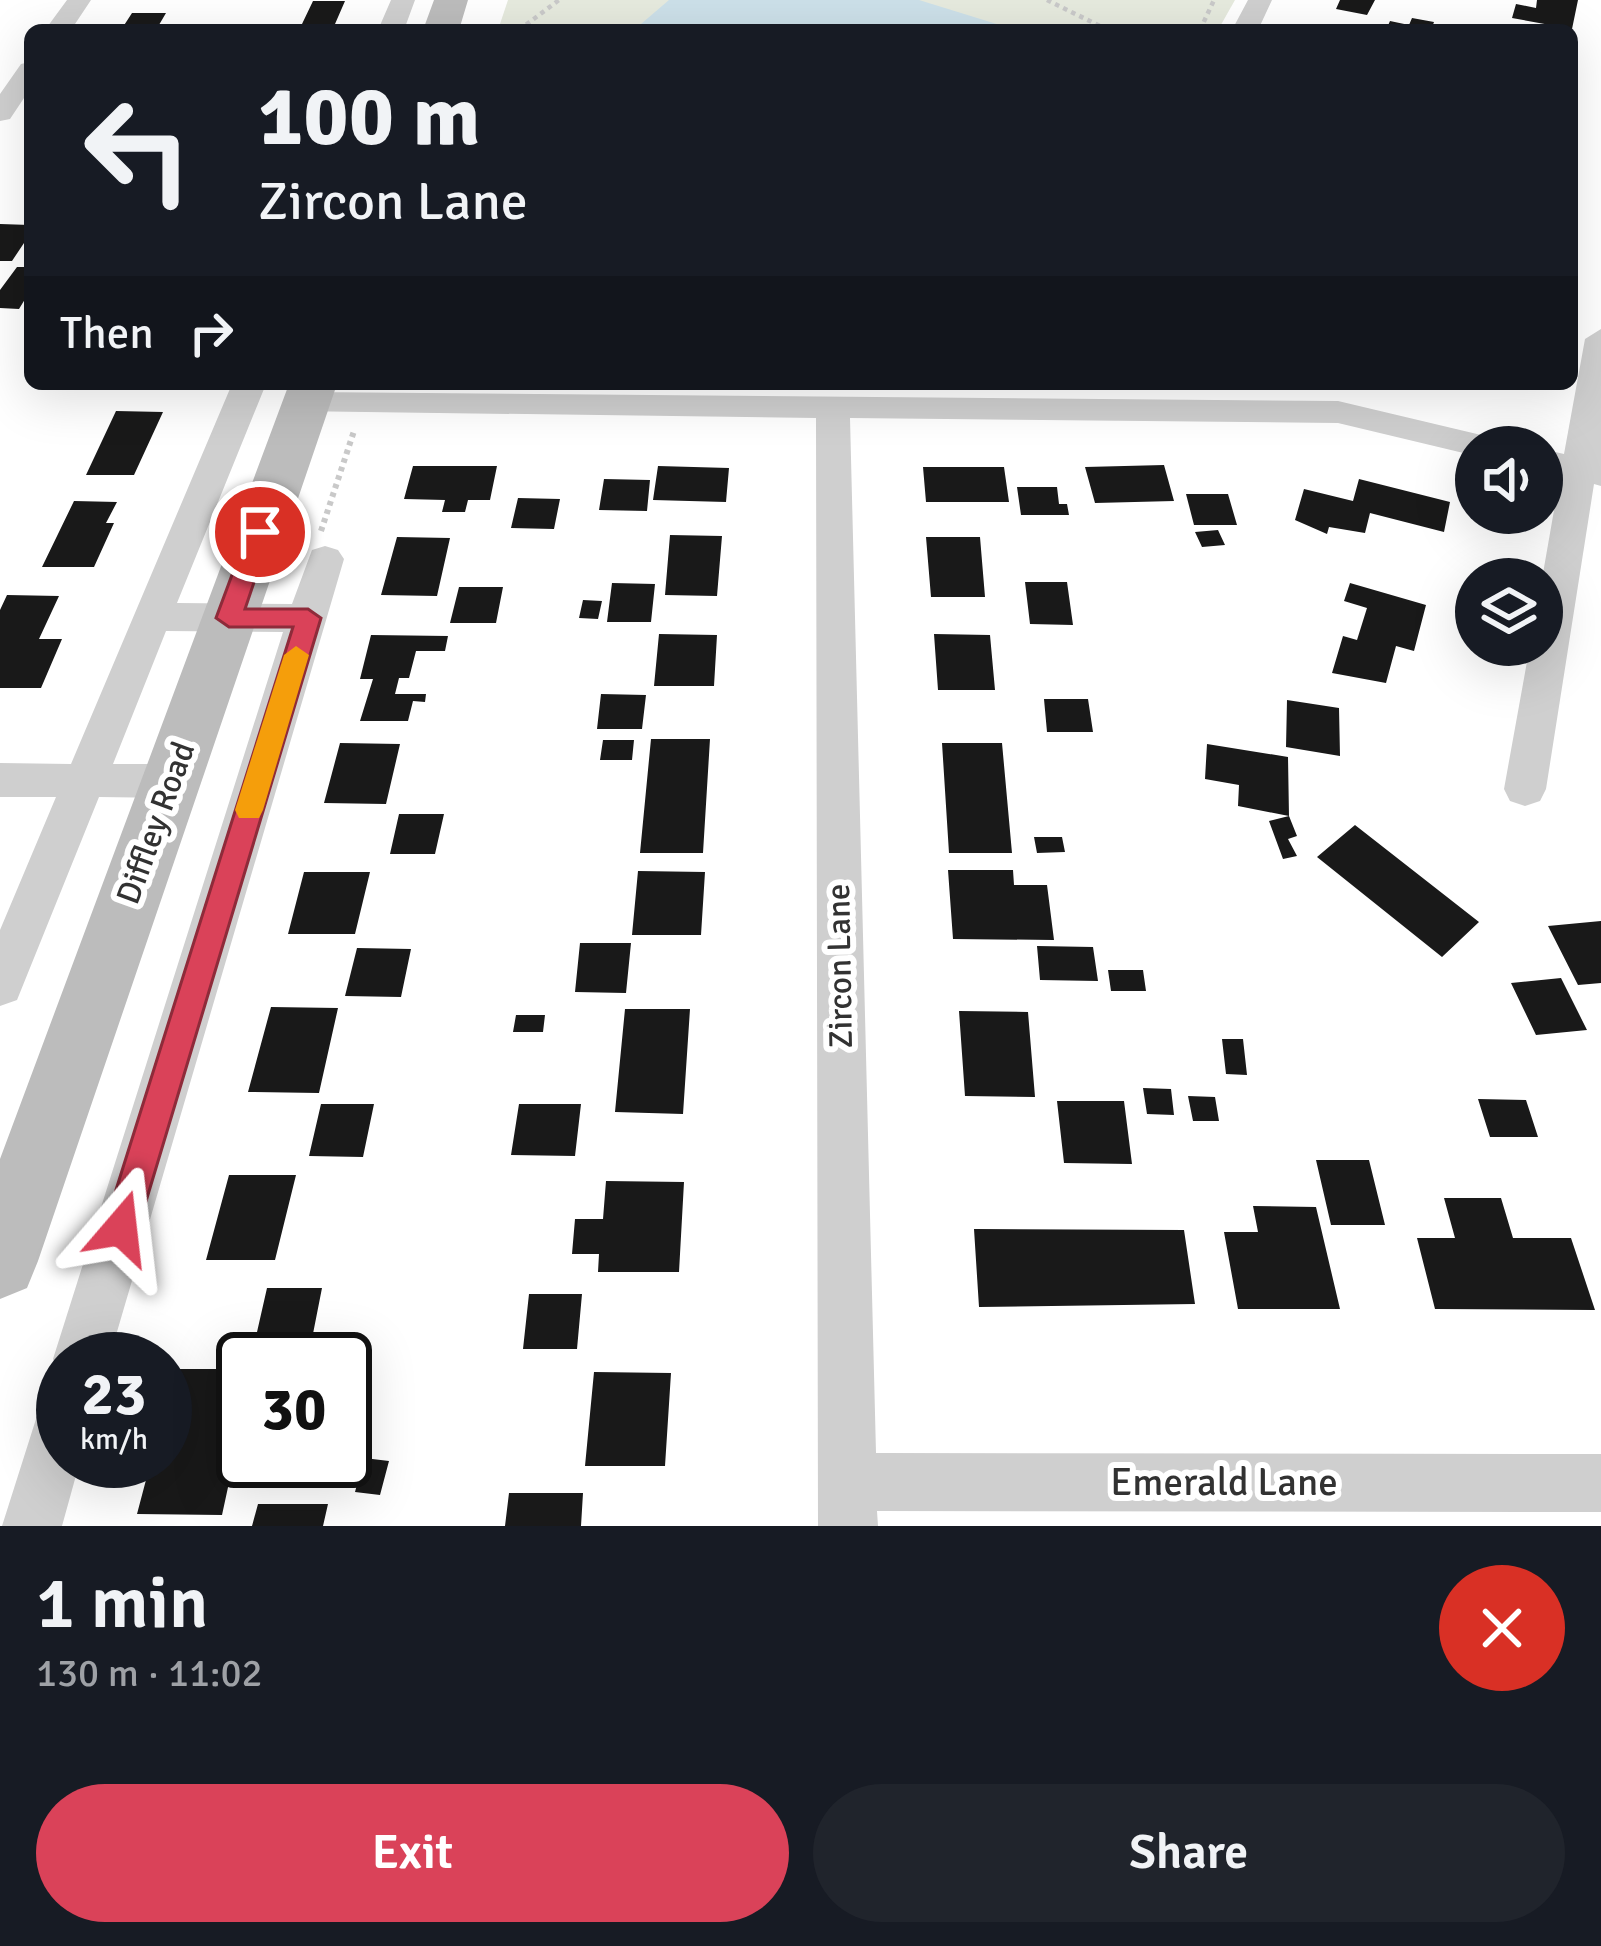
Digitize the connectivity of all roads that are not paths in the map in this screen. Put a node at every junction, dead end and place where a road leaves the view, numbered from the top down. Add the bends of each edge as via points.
1 (24, 79) edge
2 (0, 113) edge
3 (1601, 339) edge
4 (308, 394) edge
5 (1057, 395) edge
6 (833, 406) junction
7 (1455, 440) edge
8 (1574, 468) edge
9 (326, 559) road end
10 (156, 617) junction
11 (229, 618) junction
12 (308, 618) junction
13 (0, 780) edge
14 (83, 781) junction
15 (171, 781) junction
16 (1525, 789) dead end
17 (0, 985) edge
18 (0, 1262) edge
19 (89, 1332) edge
20 (1601, 1483) edge
21 (43, 1488) edge
22 (848, 1504) edge
23 (32, 1526) edge

1 - 2 street
3 - 8 street
4 - 6 street
4 - 10 street
4 - 11 main road, Diffley Road
5 - 6 street
5 - 7 street via 1338,412
6 - 22 street, Zircon Lane
8 - 16 street
9 - 12 street
10 - 11 street
10 - 14 street
11 - 12 street
11 - 15 main road, Diffley Road
12 - 19 street
13 - 14 street
14 - 15 street
14 - 17 street
15 - 18 main road, Diffley Road
20 - 22 street, Emerald Lane
21 - 23 street

